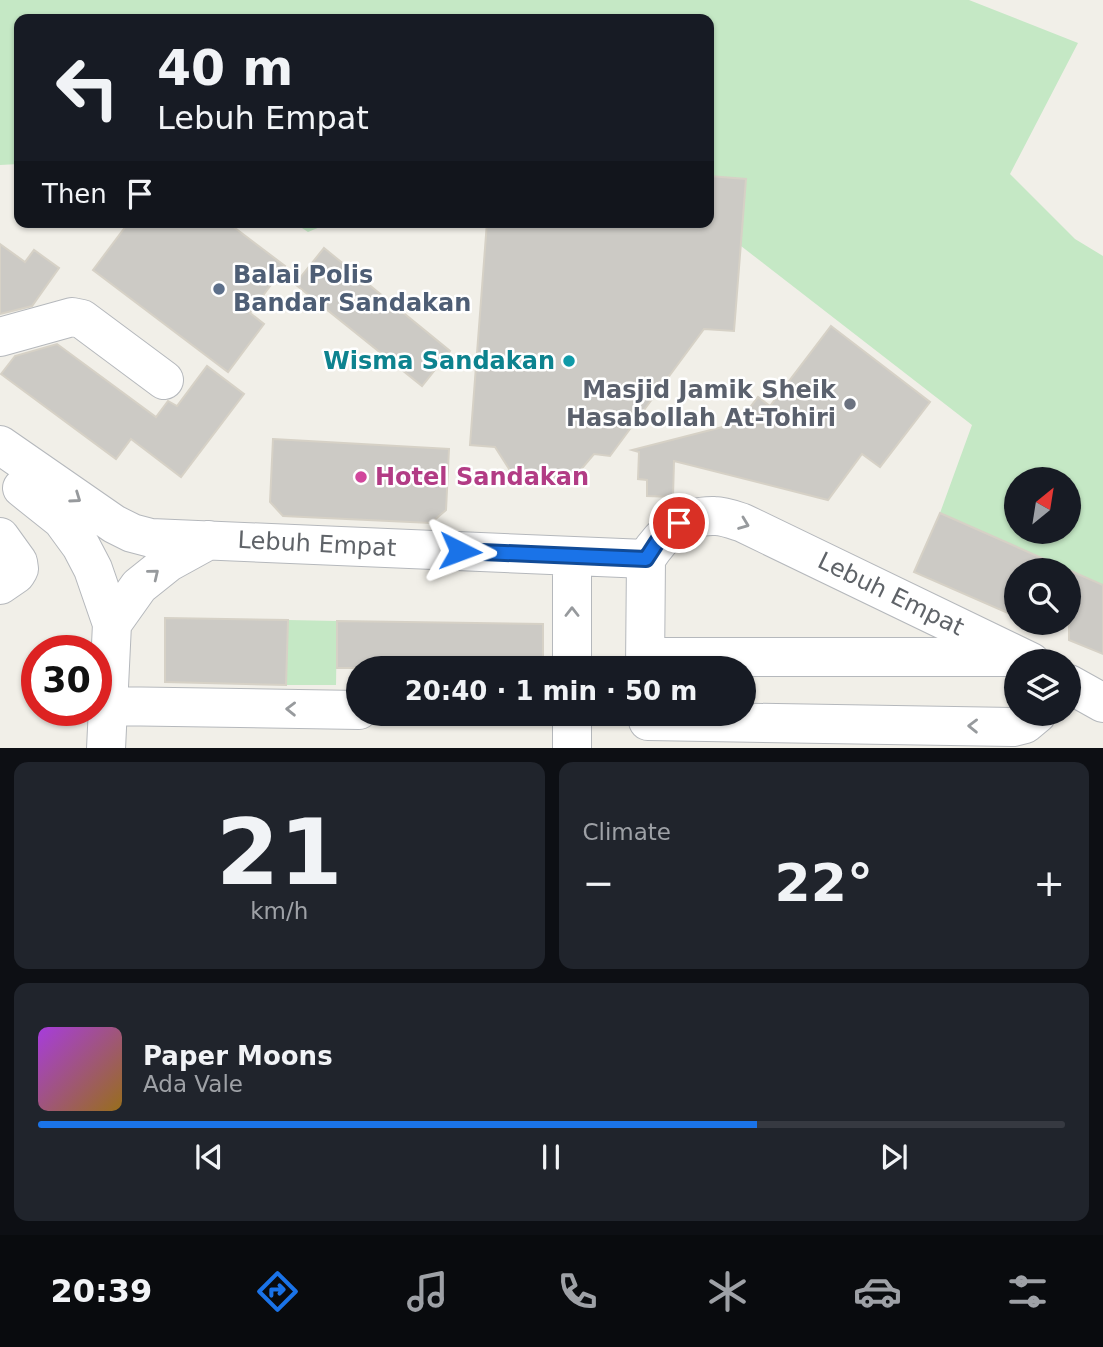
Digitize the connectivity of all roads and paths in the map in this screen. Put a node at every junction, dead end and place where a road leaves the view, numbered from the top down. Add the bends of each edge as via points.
1 (0, 337) edge
2 (164, 380) dead end
3 (0, 445) edge
4 (0, 471) edge
5 (0, 537) edge
6 (210, 539) junction
7 (572, 556) junction
8 (646, 559) junction
9 (0, 585) edge
10 (112, 624) junction
11 (111, 635) edge
12 (1006, 649) edge
13 (572, 656) edge
14 (645, 656) edge
15 (1004, 659) edge
16 (756, 662) edge
17 (1081, 691) edge
18 (1103, 703) edge
19 (112, 706) edge
20 (346, 710) edge
21 (107, 726) edge
22 (572, 726) edge
23 (1017, 726) edge
24 (647, 728) edge
25 (106, 748) edge
26 (572, 748) edge

1 - 2 street via 76,317
3 -> 6 street, Lebuh Empat via 132,533 150,538
4 - 10 street via 62,520 75,537 93,569
5 - 9 street via 19,569
6 - 7 street, Lebuh Empat
10 -> 6 street via 139,586
7 - 8 street, Lebuh Empat
13 -> 7 street
8 -> 12 street, Lebuh Empat via 659,539 679,523 718,516 743,523
8 - 14 street
10 - 11 street
15 - 16 street
17 - 18 street
20 -> 19 street
21 - 25 street
22 - 26 street
23 -> 24 street

